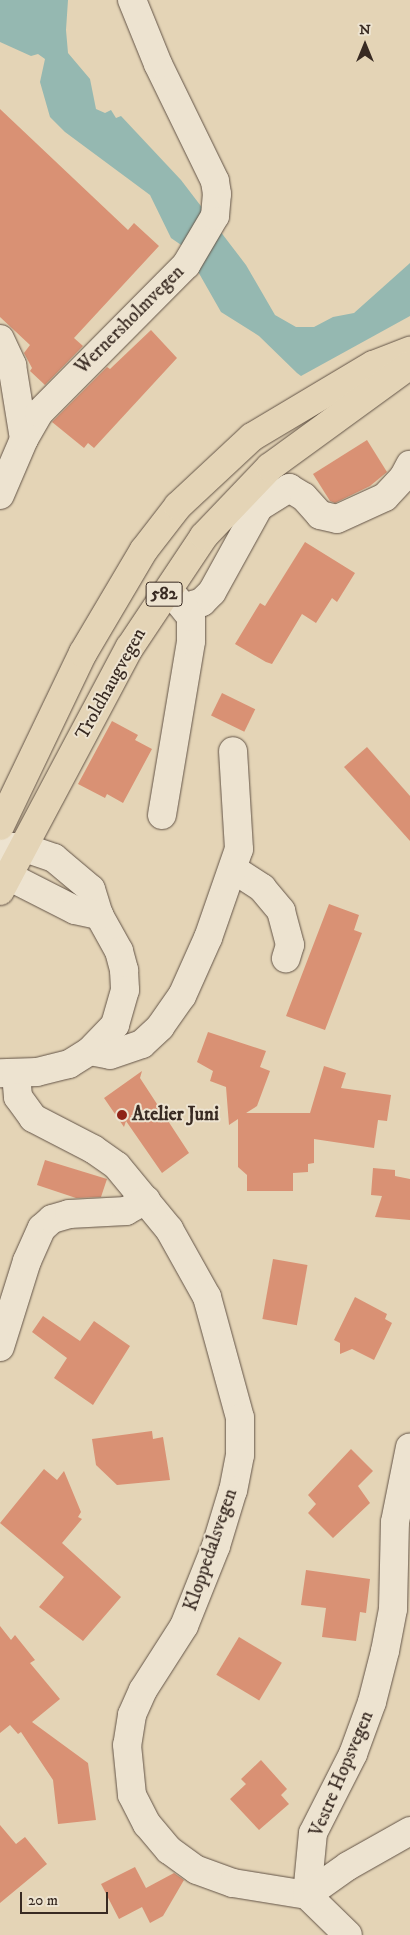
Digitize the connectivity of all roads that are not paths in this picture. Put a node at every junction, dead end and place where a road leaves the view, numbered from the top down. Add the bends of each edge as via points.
1 (132, 0) edge
2 (0, 339) edge
3 (410, 351) edge
4 (410, 365) edge
5 (24, 439) junction
6 (410, 465) edge
7 (0, 495) edge
8 (167, 588) junction
9 (186, 607) junction
10 (233, 751) dead end
11 (162, 816) dead end
12 (0, 826) edge
13 (11, 847) edge
14 (233, 869) junction
15 (3, 876) edge
16 (99, 915) junction
17 (286, 958) dead end
18 (90, 1051) junction
19 (8, 1074) edge
20 (146, 1200) junction
21 (0, 1347) edge
22 (410, 1447) edge
23 (410, 1831) edge
24 (307, 1895) junction
25 (348, 1935) edge

1 - 5 street, Wernersholmvegen via 165,78 215,181 218,194 215,216 186,265 39,413
2 - 5 street via 12,365
3 - 12 main road, Troldhaugvegen / 582 via 374,365 252,437 178,506 144,550 88,645
4 - 8 main road, Troldhaugvegen / 582 via 270,467 204,536
5 - 7 street, Wernersholmvegen
6 - 9 street via 404,478 384,497 337,519 320,515 304,497 288,488 267,502 248,524 212,592 202,602
8 - 9 street
8 - 13 main road, Troldhaugvegen / 582
9 - 11 street via 191,617 189,658
10 - 14 street via 240,830
13 - 15 main road, Troldhaugvegen / 582
13 - 16 street via 54,858 73,872 91,889
14 - 17 street via 262,888 281,911 290,945
14 - 18 street via 224,886 208,938 182,996 160,1028 142,1044 126,1052 110,1055
15 - 16 street via 75,910
16 - 18 street via 119,952 125,990 114,1025
18 - 19 street via 69,1064
19 - 20 street, Kloppedalsvegen via 18,1097 33,1118 109,1160
20 - 21 street via 126,1211 69,1214 52,1219 42,1228 27,1261
20 - 24 street, Kloppedalsvegen via 192,1265 207,1297 240,1418 240,1455 222,1531 204,1578 184,1626 143,1690 132,1715 127,1745 132,1795 147,1824 168,1850 197,1870 233,1883
22 - 24 street, Vestre Hopsvegen via 395,1522 393,1609 385,1651 372,1702 353,1754 313,1833
23 - 24 street via 348,1866
24 - 25 street

